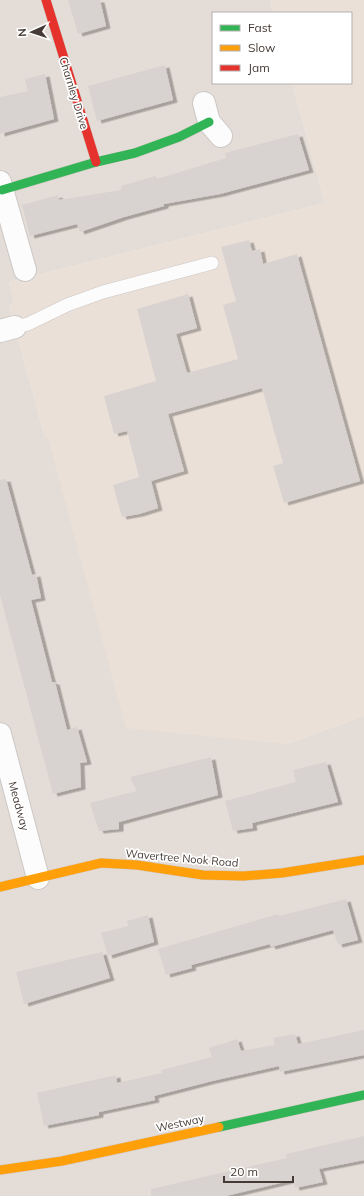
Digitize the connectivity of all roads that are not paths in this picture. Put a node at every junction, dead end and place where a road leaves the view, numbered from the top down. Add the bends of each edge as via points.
1 (46, 0) edge
2 (212, 120) dead end
3 (96, 162) junction
4 (1, 186) edge
5 (212, 263) dead end
6 (25, 270) dead end
7 (7, 329) edge
8 (0, 734) edge
9 (364, 860) edge
10 (38, 878) junction
11 (0, 887) edge
12 (364, 1095) edge
13 (0, 1170) edge

1 - 3 street, Charnley Drive
2 - 3 street via 179,137 135,153
3 - 4 street
4 - 6 street
5 - 7 lane via 103,292 67,305 28,324
8 - 10 street, Meadway
9 - 10 street, Wavertree Nook Road via 282,873 243,876 203,875 101,863
10 - 11 street, Wavertree Nook Road
12 - 13 street, Westway via 62,1161

